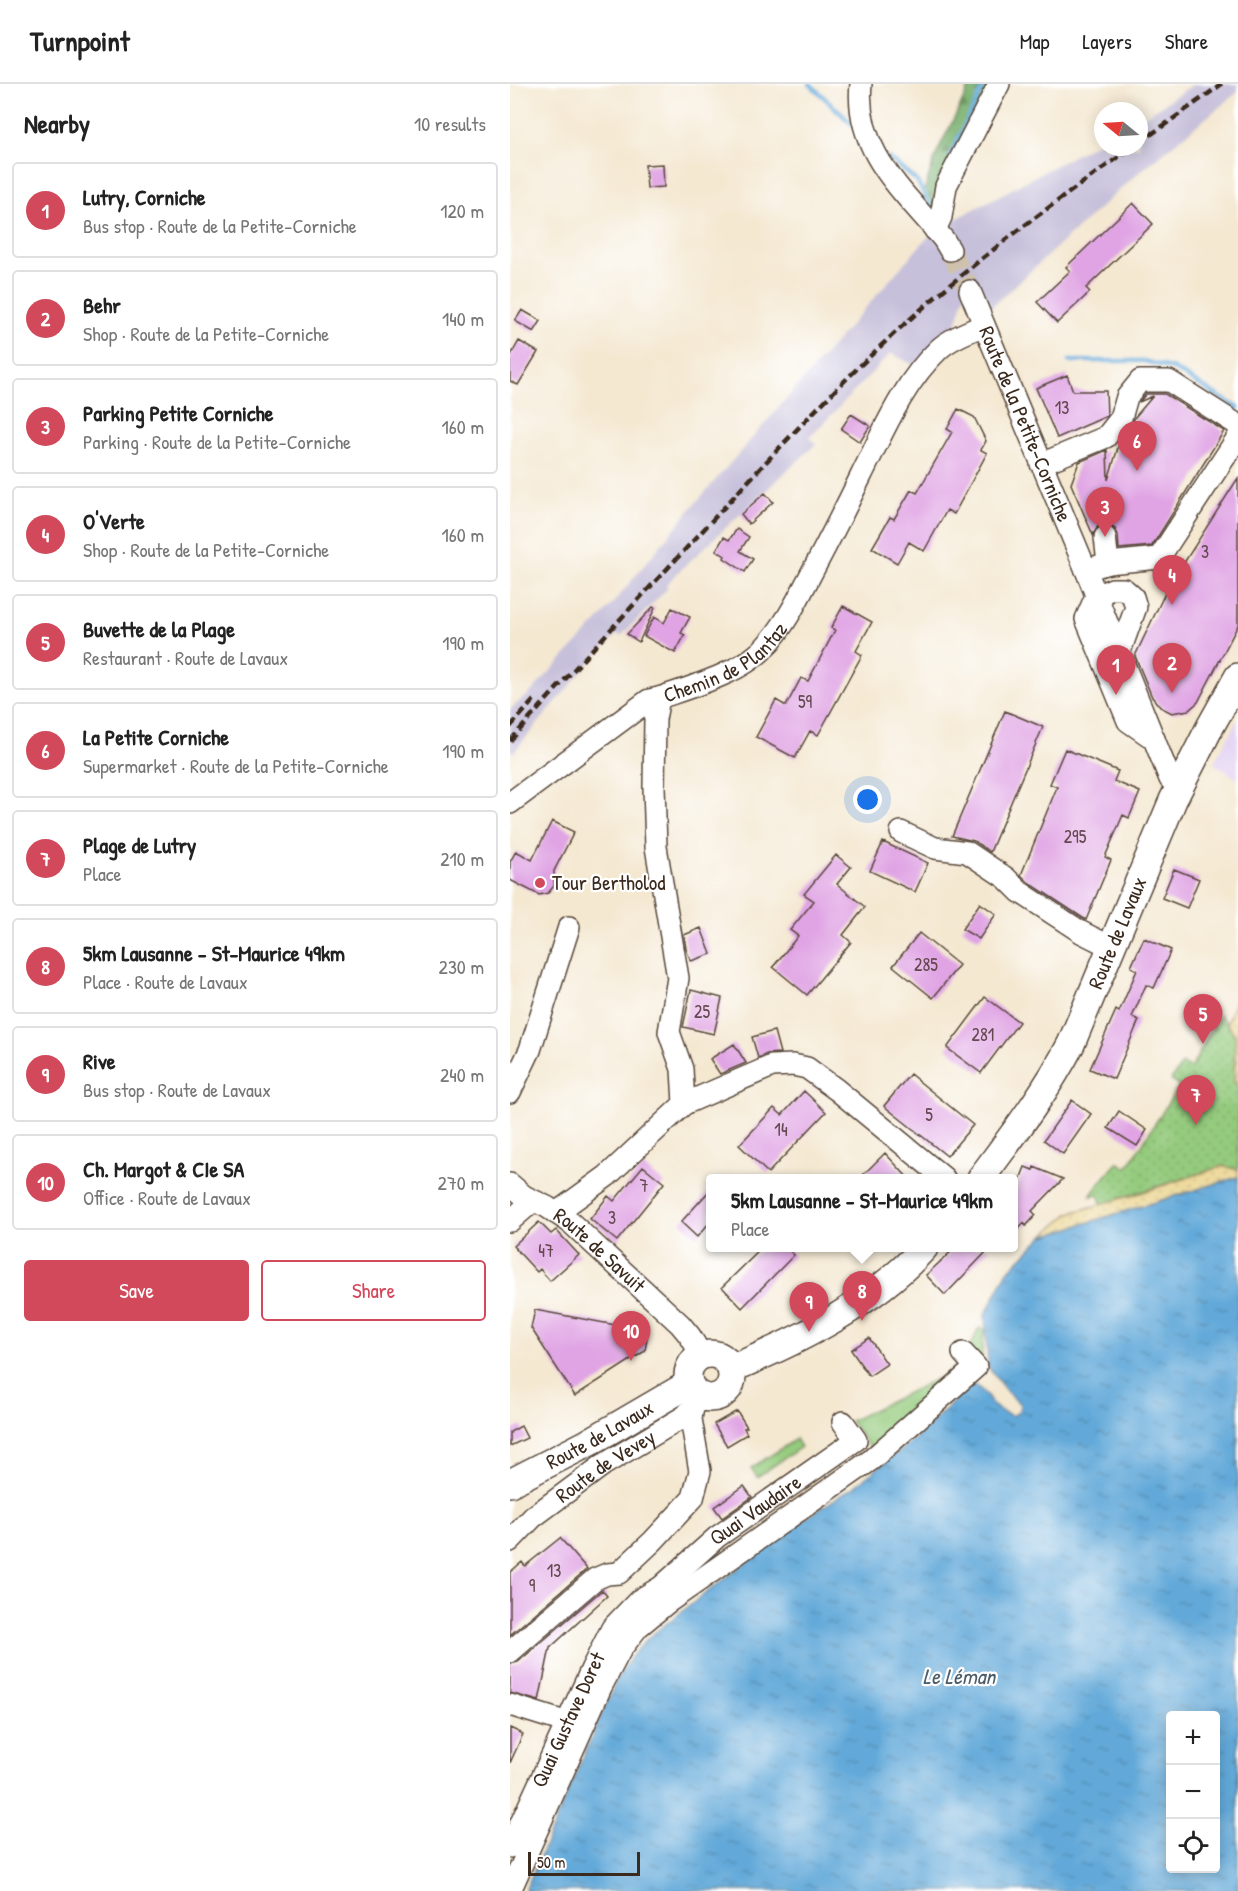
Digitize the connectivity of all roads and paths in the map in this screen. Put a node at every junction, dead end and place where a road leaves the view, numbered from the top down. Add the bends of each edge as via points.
1 (861, 84) edge
2 (999, 84) edge
3 (936, 230) junction
4 (950, 250) tunnel mouth
5 (970, 291) tunnel mouth
6 (983, 326) junction
7 (1238, 425) edge
8 (1238, 437) edge
9 (1041, 464) junction
10 (1105, 537) dead end
11 (1107, 563) junction
12 (1086, 570) junction
13 (1096, 596) junction
14 (1119, 654) junction
15 (1238, 677) edge
16 (659, 698) junction
17 (1154, 739) junction
18 (1180, 787) junction
19 (510, 803) edge
20 (901, 832) dead end
21 (569, 927) dead end
22 (1111, 947) junction
23 (510, 1092) edge
24 (684, 1104) junction
25 (938, 1174) edge
26 (984, 1174) edge
27 (510, 1184) edge
28 (533, 1201) junction
29 (556, 1213) junction
30 (510, 1221) edge
31 (920, 1252) edge
32 (963, 1353) dead end
33 (702, 1356) junction
34 (731, 1369) junction
35 (694, 1396) junction
36 (843, 1422) dead end
37 (510, 1483) edge
38 (510, 1541) edge
39 (619, 1573) junction
40 (639, 1600) junction
41 (510, 1652) edge
42 (510, 1705) edge
43 (564, 1722) junction
44 (510, 1847) edge
45 (510, 1891) edge

1 - 3 street via 861,114 873,152
2 - 3 street via 946,186
3 - 4 street
5 - 6 street, Route de la Petite-Corniche
6 - 9 street, Route de la Petite-Corniche
6 - 16 street, Chemin de Plantaz via 941,347 922,367 891,415 792,611 765,648 743,664
7 - 9 street via 1169,381 1140,381 1106,437
8 - 11 street via 1159,558
9 - 12 street, Route de la Petite-Corniche
10 - 11 street
11 - 12 street
12 - 13 street, Route de la Petite-Corniche
13 - 14 street, Route de la Petite-Corniche
13 - 14 street via 1124,589 1133,597 1136,607
13 - 17 street via 1086,619 1116,695 1128,721
14 - 17 street, Route de la Petite-Corniche
15 - 18 main road, Route de Lavaux
16 - 19 street via 649,700
16 - 24 street, Chemin de Plantaz via 655,719 656,847 678,978 669,1032 682,1069
17 - 18 street, Route de la Petite-Corniche via 1170,779
18 - 22 main road, Route de Lavaux
20 - 22 street via 935,848 967,852 1020,892
21 - 23 street via 530,1050
22 - 26 main road, Route de Lavaux via 1060,1066
24 - 25 street via 772,1066 807,1068
24 - 29 street via 607,1176
27 - 28 street, Route de Savuit
28 - 29 street, Route de Savuit
28 - 30 street
29 - 33 street, Route de Savuit via 680,1324
31 - 34 main road via 903,1270 851,1308 781,1348
32 - 45 street via 975,1367 883,1450 638,1627 601,1687
33 - 34 main road via 716,1355
33 - 35 main road via 688,1370
34 - 35 main road via 730,1383 722,1394 709,1398
35 - 37 main road, Route de Lavaux
35 - 38 street, Route de Vevey via 684,1416 594,1471 533,1517
35 - 39 street via 691,1419 700,1471 693,1498
36 - 40 street, Quai Vaudaire via 856,1440 717,1538 661,1587
39 - 40 street
39 - 41 street via 595,1579
40 - 43 street, Quai Gustave Doret via 612,1628
42 - 43 street
43 - 44 street, Quai Gustave Doret

